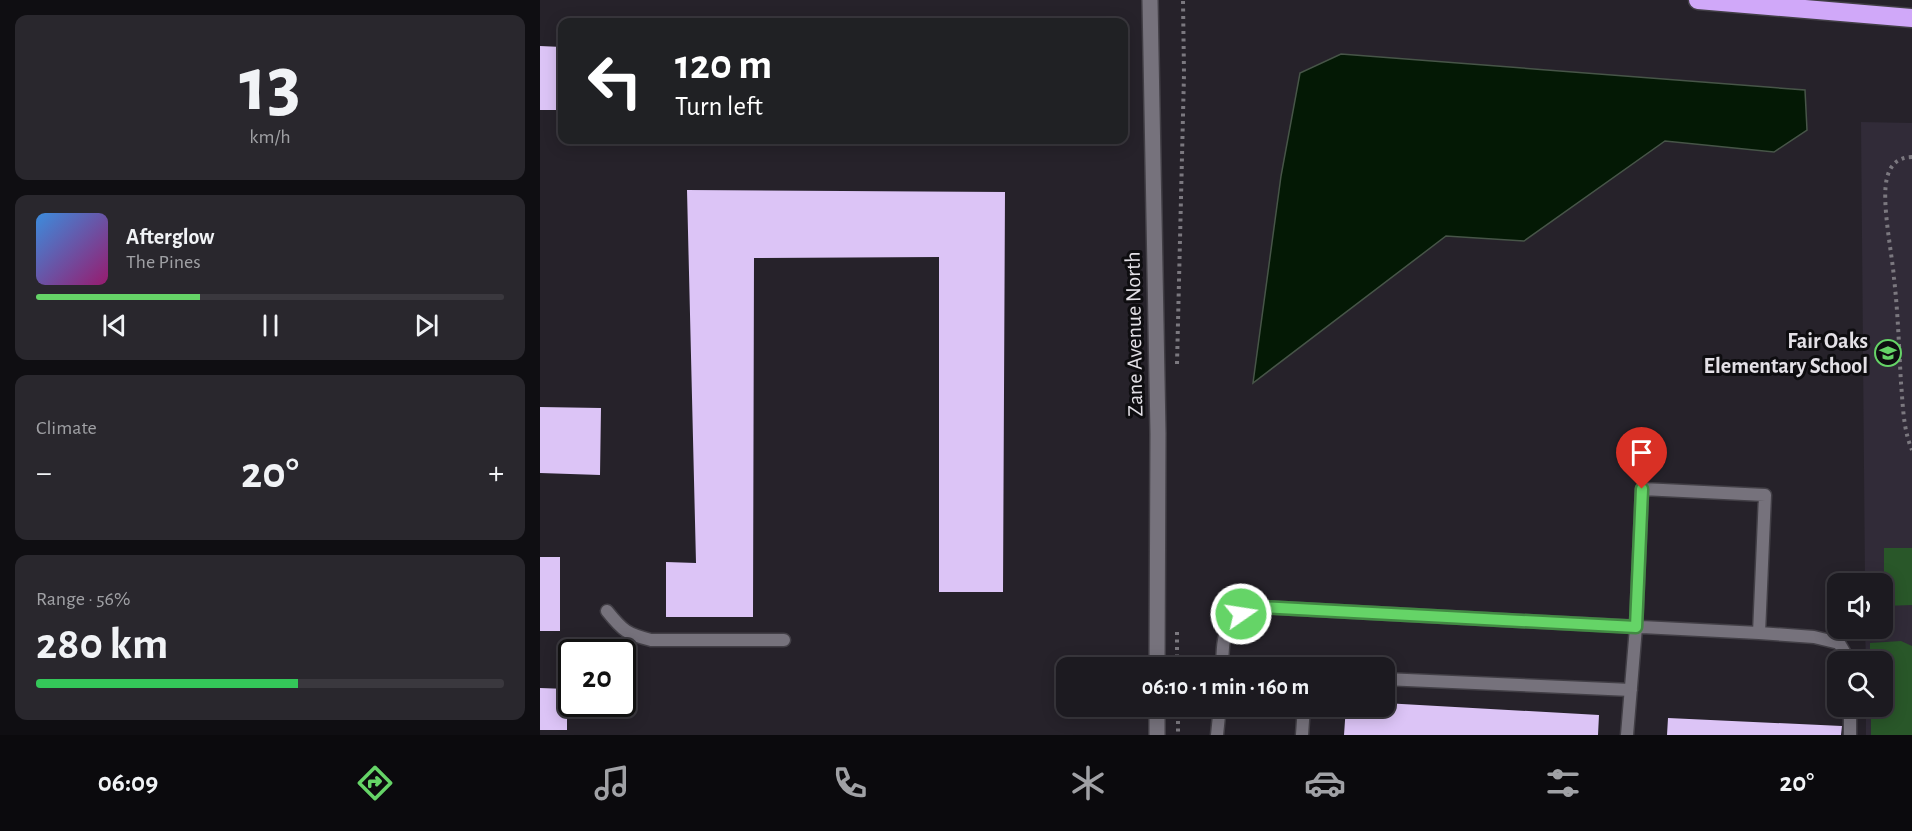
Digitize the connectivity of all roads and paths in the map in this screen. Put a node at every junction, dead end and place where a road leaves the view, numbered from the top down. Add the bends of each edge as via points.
1 (1150, 0) edge
2 (1183, 0) edge
3 (1698, 0) edge
4 (1912, 18) edge
5 (1912, 157) edge
6 (1177, 371) dead end
7 (1912, 450) edge
8 (607, 612) dead end
9 (1177, 627) dead end
10 (1636, 627) junction
11 (1759, 633) junction
12 (784, 640) dead end
13 (1844, 651) edge
14 (1157, 657) edge
15 (1178, 657) edge
16 (1222, 657) edge
17 (1395, 679) edge
18 (1631, 690) junction
19 (1157, 717) edge
20 (1178, 717) edge
21 (1219, 717) edge
22 (1303, 717) edge
23 (1850, 717) edge
24 (1157, 735) edge
25 (1178, 735) edge
26 (1217, 735) edge
27 (1302, 735) edge
28 (1627, 735) edge
29 (1850, 735) edge

1 - 14 street, Zane Avenue North via 1158,433
2 - 6 path
3 - 4 highway
5 - 7 path via 1896,161 1890,169 1886,201 1904,416
8 - 12 lane via 621,630 651,640
9 - 15 path
10 - 11 lane
10 - 11 lane via 1642,489 1765,495
10 - 16 lane via 1260,607 1241,614 1228,626
10 - 18 lane
11 - 13 lane via 1814,637 1839,643
17 - 18 lane
18 - 28 lane
19 - 24 street
20 - 25 path
21 - 26 lane
22 - 27 lane
23 - 29 lane

